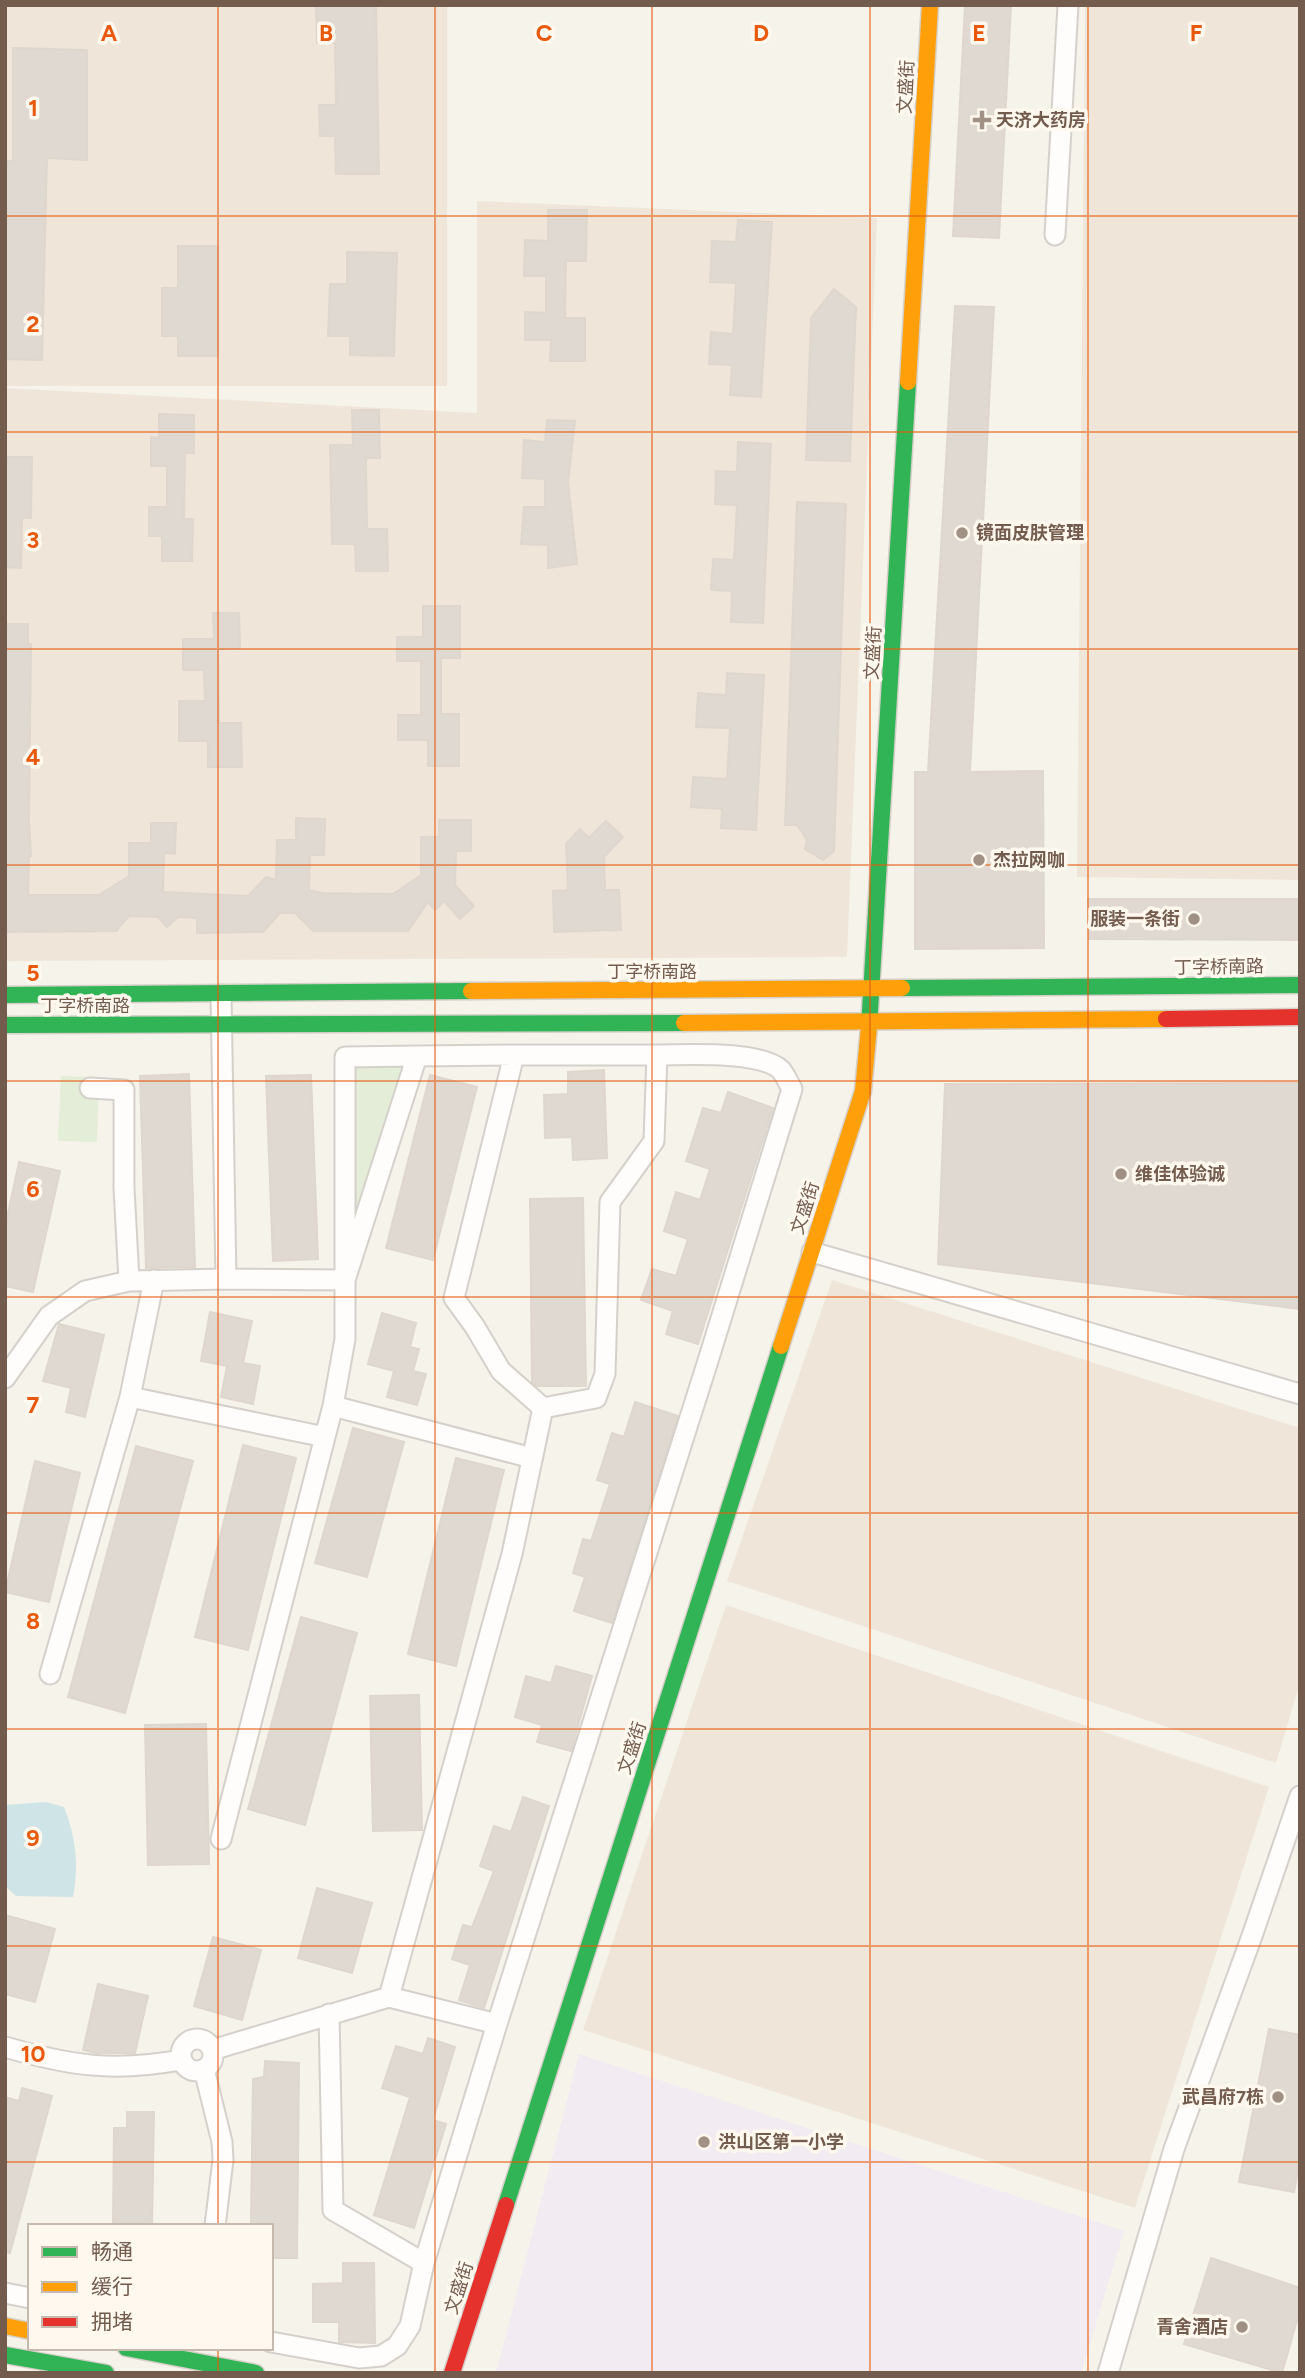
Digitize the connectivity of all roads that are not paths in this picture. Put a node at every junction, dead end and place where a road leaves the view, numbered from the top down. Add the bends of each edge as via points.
1 (930, 5) edge
2 (1068, 5) edge
3 (1055, 235) dead end
4 (1300, 985) edge
5 (873, 990) junction
6 (5, 995) edge
7 (221, 995) junction
8 (1300, 1017) edge
9 (870, 1022) junction
10 (5, 1025) edge
11 (221, 1025) junction
12 (514, 1055) junction
13 (656, 1055) junction
14 (418, 1056) junction
15 (90, 1088) dead end
16 (812, 1252) junction
17 (226, 1279) junction
18 (129, 1280) junction
19 (154, 1280) junction
20 (345, 1280) junction
21 (5, 1377) edge
22 (1300, 1394) edge
23 (130, 1397) junction
24 (333, 1406) junction
25 (543, 1408) junction
26 (325, 1437) junction
27 (532, 1458) junction
28 (50, 1674) dead end
29 (1300, 1796) edge
30 (221, 1839) dead end
31 (389, 1997) junction
32 (329, 2014) junction
33 (497, 2024) junction
34 (5, 2047) edge
35 (212, 2049) junction
36 (181, 2060) junction
37 (204, 2069) junction
38 (215, 2224) edge
39 (424, 2263) junction
40 (5, 2293) edge
41 (28, 2298) edge
42 (5, 2326) edge
43 (28, 2331) edge
44 (273, 2342) edge
45 (136, 2350) edge
46 (5, 2355) edge
47 (187, 2360) edge
48 (106, 2373) edge
49 (256, 2373) edge
50 (452, 2373) edge
51 (1108, 2373) edge

1 - 5 main road, 文盛街
2 - 3 street
4 - 5 main road, 丁字桥南路
5 - 7 main road, 丁字桥南路
5 - 9 main road, 文盛街
6 - 7 main road, 丁字桥南路
7 - 11 street
8 - 9 main road, 丁字桥南路
9 - 11 main road, 丁字桥南路
9 - 16 main road, 文盛街 via 863,1091
10 - 11 main road, 丁字桥南路
11 - 17 street
12 - 13 street
12 - 14 street
12 - 25 street via 454,1298 501,1371
13 - 25 street via 654,1141 610,1202 605,1374 596,1398
13 - 33 street via 740,1056 762,1061 780,1070 792,1089
14 - 20 street
14 - 20 street via 345,1057
15 - 18 street via 124,1090
16 - 22 street
16 - 50 main road, 文盛街
17 - 19 street
17 - 20 street
18 - 19 street
18 - 21 street via 85,1291 49,1316
19 - 23 street
20 - 24 street via 345,1339
23 - 26 street
23 - 28 street
24 - 26 street
24 - 27 street
25 - 27 street
26 - 30 street
27 - 31 street via 512,1554
29 - 51 street via 1174,2149
31 - 32 street
31 - 33 street
32 - 35 street
32 - 39 street via 333,2210
33 - 39 street
34 - 36 street via 85,2066
35 - 36 street via 200,2040 189,2041
35 - 37 street via 212,2060
36 - 37 street via 191,2070
37 - 38 street via 222,2142
39 - 44 street via 410,2326 397,2346 381,2356 359,2358
40 - 41 street
42 - 43 main road
45 - 47 main road
46 - 48 main road
47 - 49 main road

